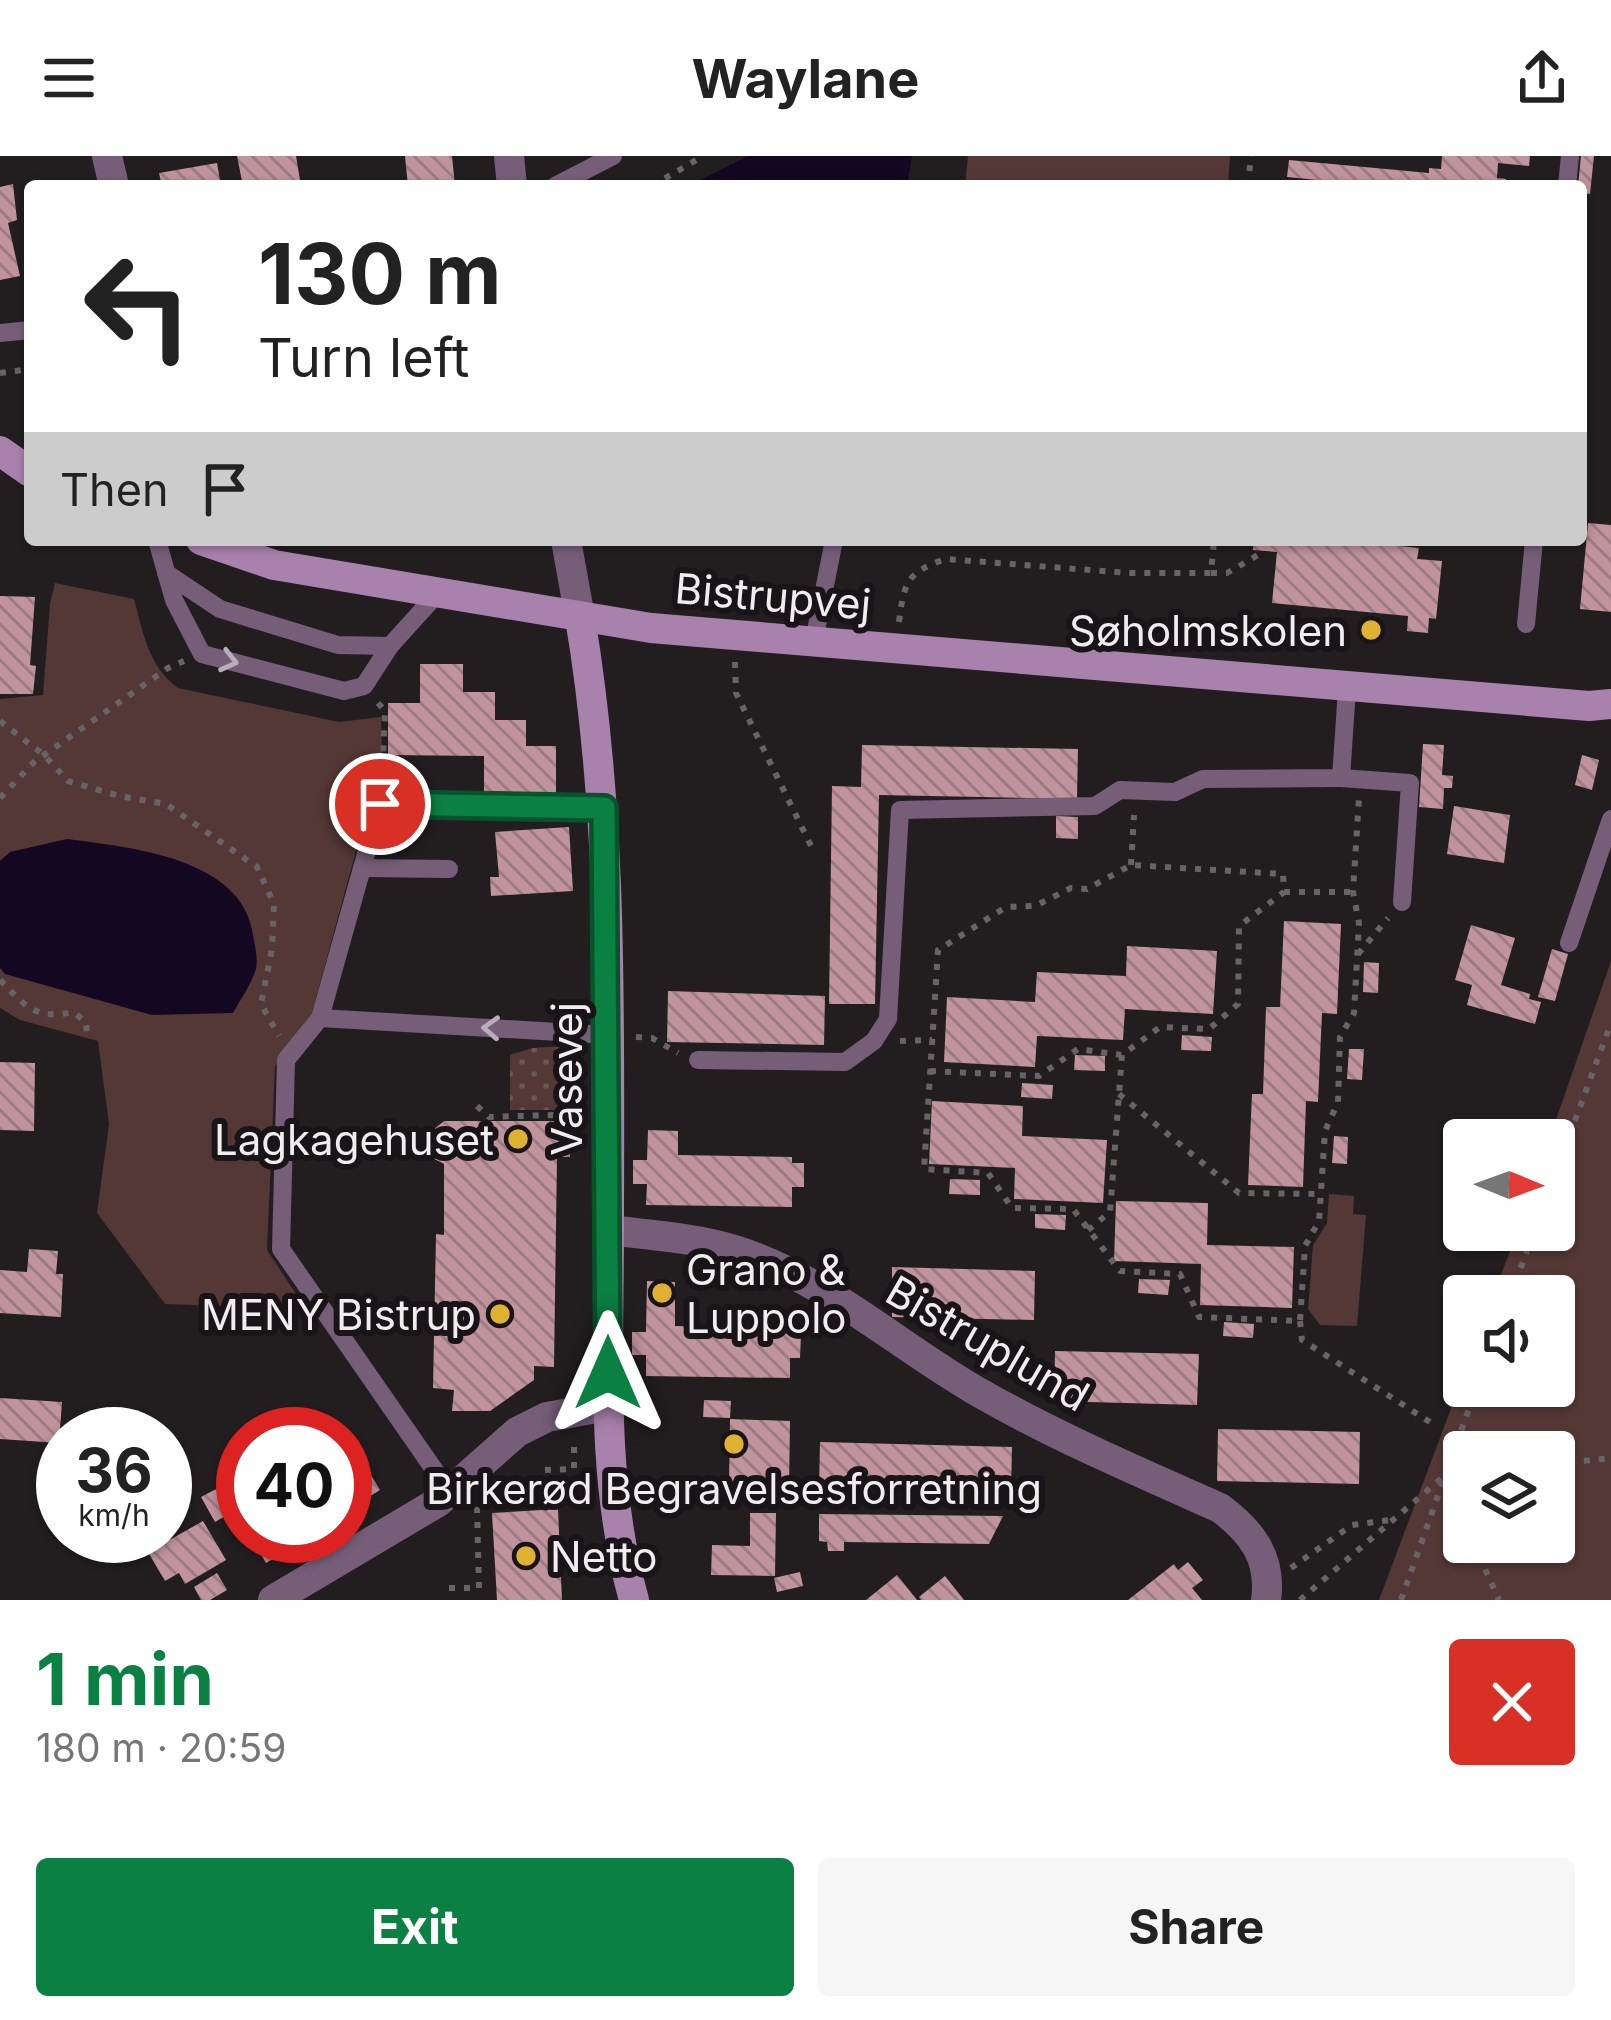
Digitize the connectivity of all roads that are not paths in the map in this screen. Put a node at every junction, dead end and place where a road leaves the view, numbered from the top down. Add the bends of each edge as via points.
1 (613, 156) edge
2 (567, 180) edge
3 (159, 546) edge
4 (219, 546) edge
5 (567, 546) edge
6 (833, 546) edge
7 (1533, 546) edge
8 (166, 573) junction
9 (436, 595) junction
10 (580, 618) junction
11 (1526, 624) dead end
12 (814, 641) junction
13 (390, 646) junction
14 (1347, 688) junction
15 (1611, 704) edge
16 (1341, 778) junction
17 (604, 808) junction
18 (1611, 819) edge
19 (362, 868) junction
20 (449, 869) dead end
21 (1402, 902) road end
22 (1569, 944) dead end
23 (320, 1018) junction
24 (608, 1035) junction
25 (698, 1060) dead end
26 (609, 1230) junction
27 (608, 1406) junction
28 (449, 1491) junction
29 (618, 1542) junction
30 (1267, 1592) edge
31 (273, 1600) edge
32 (609, 1600) edge
33 (634, 1600) edge

1 - 2 lane
3 - 8 lane
4 - 9 main road, Bistrupvej via 274,565
5 - 10 street
6 - 12 lane
7 - 11 lane
8 - 13 lane via 220,609 338,645
8 -> 13 lane via 202,654 344,691 364,686
9 - 10 main road, Bistrupvej
9 - 13 lane
10 - 12 main road, Bistrupvej
10 - 17 main road, Vasevej
12 - 14 main road, Bistrupvej
14 - 15 main road, Bistrupvej
14 - 16 lane
16 - 21 lane via 1410,782
16 - 25 lane via 1203,779 1175,792 1120,790 1095,806 900,810 888,1019 874,1042 844,1062
17 - 19 lane via 380,804
17 - 24 main road, Vasevej
18 - 22 lane
19 - 20 lane
19 - 23 lane
24 -> 23 lane
23 - 28 lane via 286,1060 281,1249
24 - 26 main road, Vasevej
26 - 27 main road, Vasevej
26 - 30 street, Bistruplund via 701,1241 800,1278 1041,1427 1220,1508 1258,1546
27 - 28 street via 547,1417 517,1432
27 - 29 main road, Vasevej
28 - 31 street
29 - 32 main road, Vasevej
29 - 33 main road, Vasevej

